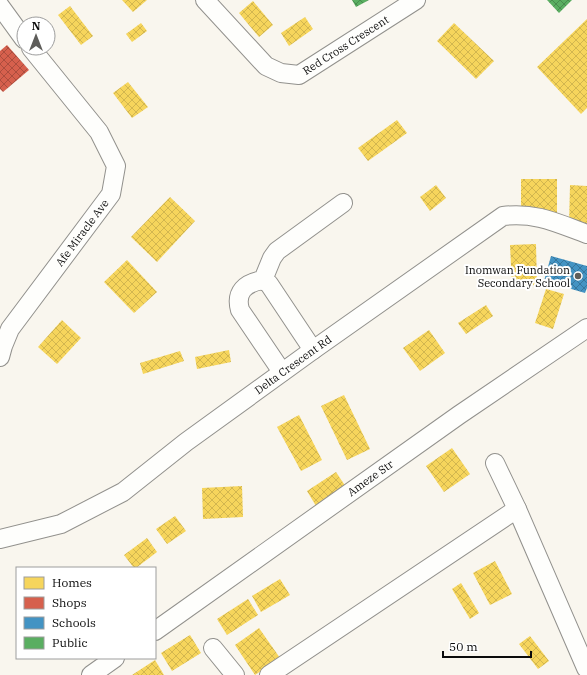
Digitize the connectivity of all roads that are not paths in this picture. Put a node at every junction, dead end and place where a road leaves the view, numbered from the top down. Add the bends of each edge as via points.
1 (205, 0) edge
2 (412, 1) edge
3 (0, 6) edge
4 (16, 28) edge
5 (38, 56) edge
6 (344, 203) dead end
7 (587, 234) edge
8 (266, 282) junction
9 (587, 328) edge
10 (313, 350) junction
11 (0, 357) edge
12 (282, 372) junction
13 (495, 463) dead end
14 (517, 509) junction
15 (0, 539) edge
16 (156, 629) edge
17 (212, 648) dead end
18 (114, 659) edge
19 (583, 670) edge
20 (91, 675) edge
21 (235, 675) edge
22 (269, 675) edge

1 - 2 street, Red Cross Crescent via 266,66 281,73 299,75
3 - 4 street
5 - 11 street, Afe Miracle Ave via 99,132 116,166 110,194 10,329
6 - 8 street via 277,251 272,258
7 - 10 street, Delta Crescent Rd via 536,217 518,214 503,216
8 - 10 street
8 - 12 street via 253,282 248,285 238,296 237,302
9 - 16 street, Ameze Str via 459,415
10 - 12 street, Delta Crescent Rd
12 - 15 street, Delta Crescent Rd via 123,492 60,524
13 - 14 street
14 - 19 street
14 - 22 street
17 - 21 street
18 - 20 street

